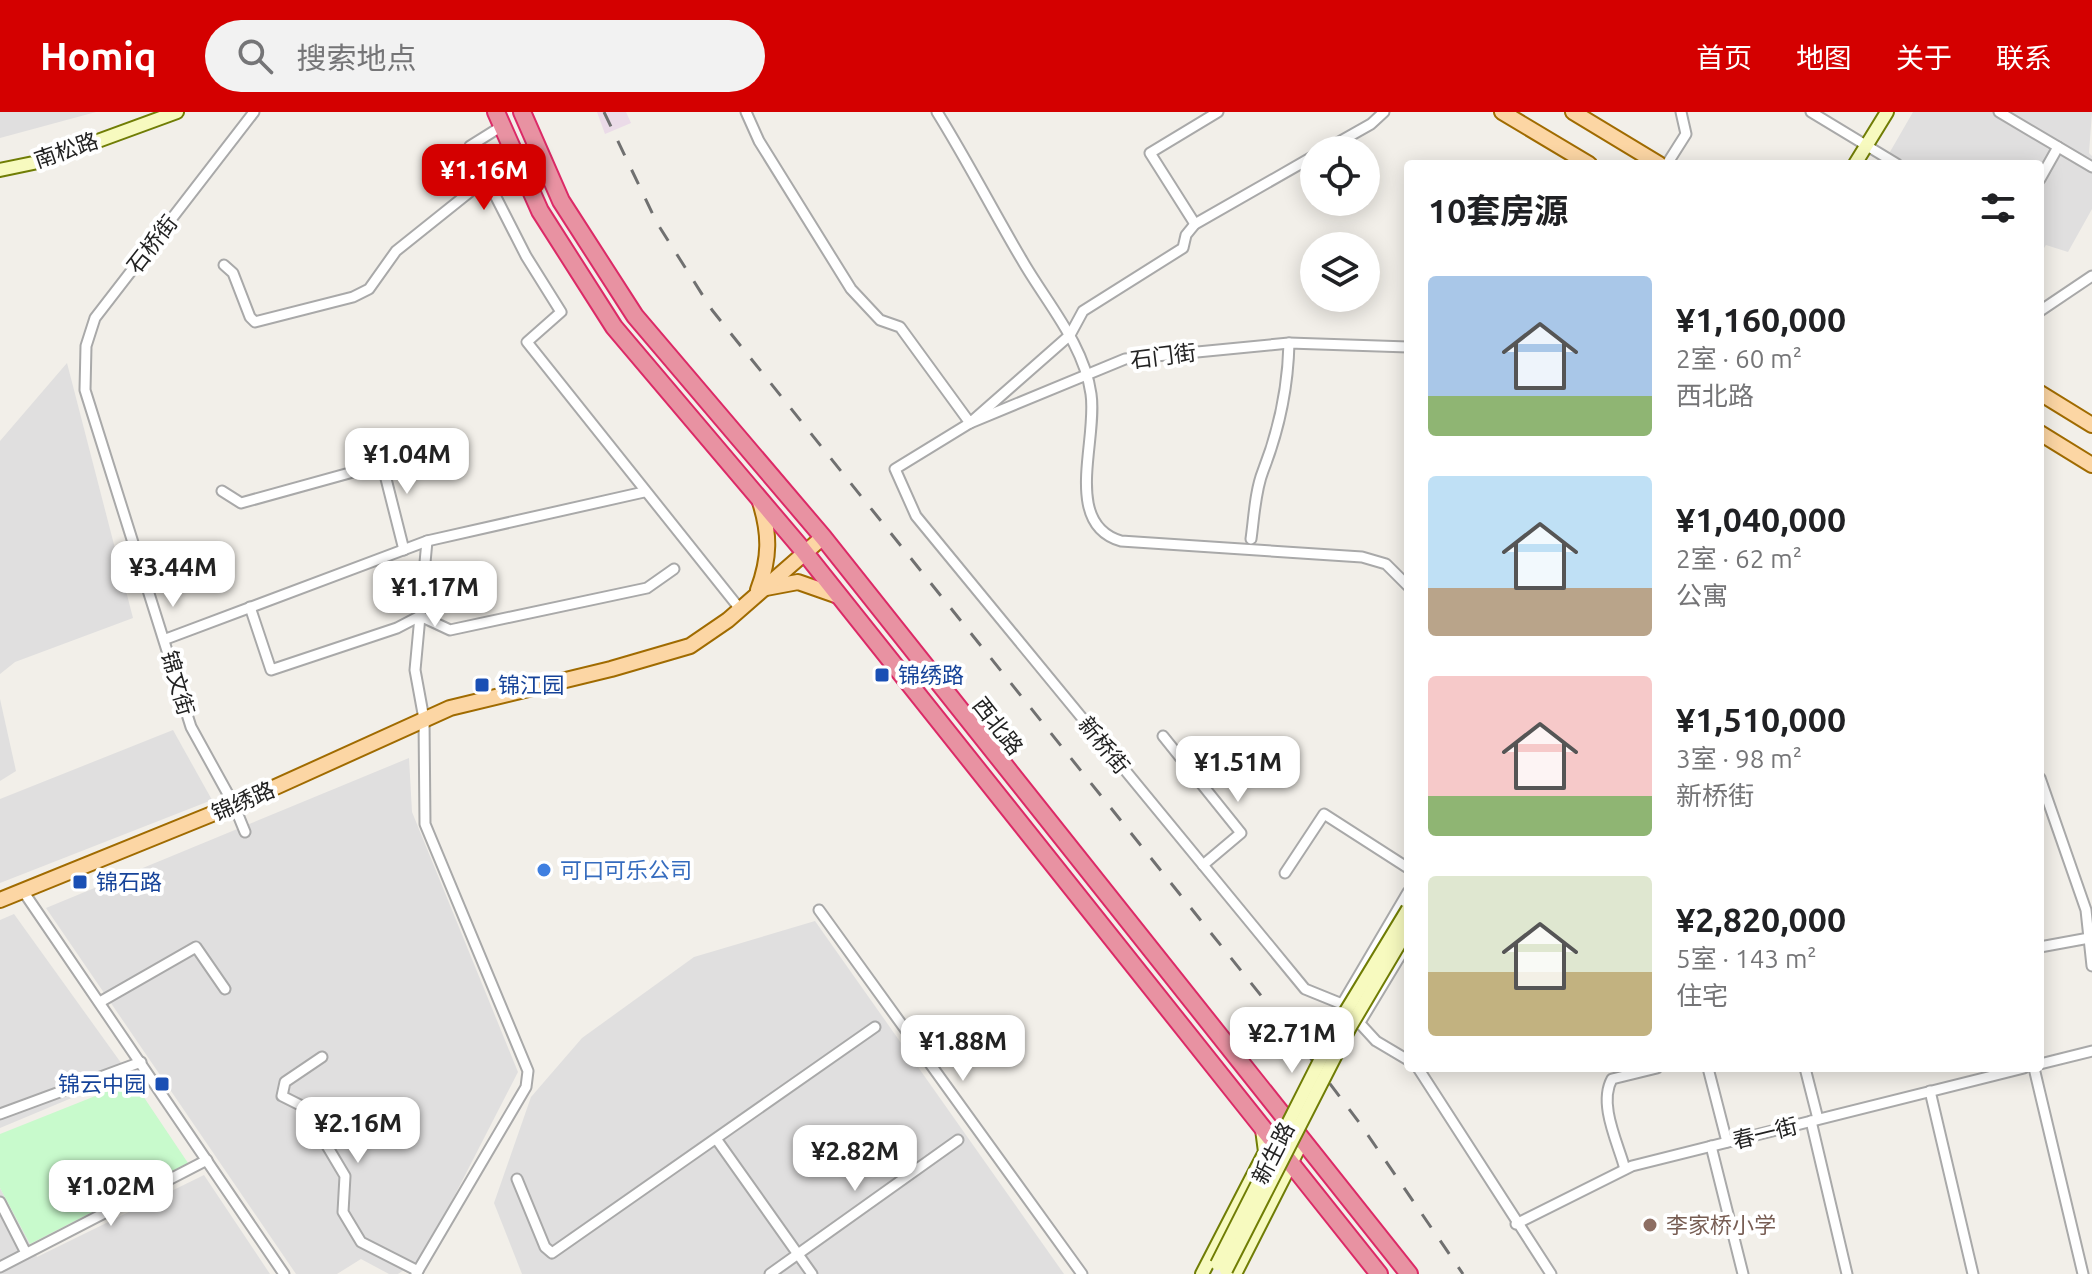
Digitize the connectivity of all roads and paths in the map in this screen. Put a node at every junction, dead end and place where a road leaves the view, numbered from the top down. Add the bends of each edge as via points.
1 (177, 112) edge
2 (254, 112) edge
3 (522, 112) edge
4 (746, 112) edge
5 (937, 112) edge
6 (1218, 112) edge
7 (1384, 112) edge
8 (1502, 112) edge
9 (1573, 112) edge
10 (1681, 112) edge
11 (1811, 112) edge
12 (1887, 112) edge
13 (1999, 112) edge
14 (159, 114) edge
15 (499, 119) edge
16 (1350, 136) edge
17 (1866, 145) junction
18 (2058, 147) junction
19 (1582, 160) edge
20 (1652, 160) edge
21 (1670, 160) edge
22 (1857, 160) edge
23 (1890, 160) edge
24 (1300, 164) edge
25 (1, 166) edge
26 (2092, 167) edge
27 (2044, 172) edge
28 (486, 179) junction
29 (1195, 224) junction
30 (224, 265) dead end
31 (2092, 276) edge
32 (2044, 308) edge
33 (1070, 335) junction
34 (1289, 343) junction
35 (1404, 347) edge
36 (1086, 375) junction
37 (85, 390) joint
38 (2044, 395) edge
39 (970, 423) junction
40 (2092, 425) edge
41 (2044, 435) edge
42 (379, 451) dead end
43 (382, 464) junction
44 (2092, 465) edge
45 (895, 469) joint
46 (222, 491) dead end
47 (644, 492) junction
48 (760, 499) junction
49 (823, 537) junction
50 (1251, 539) dead end
51 (427, 541) junction
52 (404, 550) junction
53 (804, 552) junction
54 (674, 569) dead end
55 (1404, 582) edge
56 (758, 591) junction
57 (838, 596) junction
58 (250, 607) junction
59 (740, 609) junction
60 (420, 616) junction
61 (166, 639) junction
62 (424, 719) junction
63 (1163, 736) dead end
64 (2044, 789) edge
65 (234, 805) junction
66 (245, 832) dead end
67 (1203, 865) junction
68 (1404, 865) edge
69 (1285, 873) dead end
70 (23, 891) junction
71 (1404, 899) edge
72 (0, 900) edge
73 (819, 910) dead end
74 (1404, 916) edge
75 (1404, 936) edge
76 (2089, 938) junction
77 (2044, 946) edge
78 (1404, 950) edge
79 (2092, 966) edge
80 (225, 989) dead end
81 (100, 1002) junction
82 (1342, 1004) junction
83 (1359, 1024) junction
84 (875, 1027) dead end
85 (2092, 1051) edge
86 (322, 1057) dead end
87 (1404, 1058) edge
88 (141, 1062) junction
89 (2044, 1063) edge
90 (1421, 1072) edge
91 (1641, 1072) edge
92 (1709, 1072) edge
93 (1806, 1072) edge
94 (2006, 1072) edge
95 (2035, 1072) edge
96 (1930, 1091) junction
97 (0, 1114) edge
98 (1814, 1120) junction
99 (717, 1140) junction
100 (958, 1140) dead end
101 (1727, 1142) junction
102 (1711, 1146) junction
103 (1272, 1150) junction
104 (1297, 1152) junction
105 (207, 1160) junction
106 (1625, 1169) junction
107 (517, 1179) dead end
108 (1313, 1191) junction
109 (1271, 1200) junction
110 (0, 1202) edge
111 (1516, 1224) junction
112 (26, 1253) junction
113 (798, 1254) junction
114 (0, 1267) edge
115 (1223, 1271) edge
116 (417, 1272) edge
117 (284, 1274) edge
118 (770, 1274) edge
119 (812, 1274) edge
120 (1082, 1274) edge
121 (1202, 1274) edge
122 (1379, 1274) edge
123 (1409, 1274) edge
124 (1551, 1274) edge
125 (1743, 1274) edge
126 (1847, 1274) edge
127 (1973, 1274) edge
128 (2083, 1274) edge

1 - 14 main road, 南松路
2 - 37 street, 石桥街 via 95,318 86,346
3 - 49 highway, 西北路 via 561,201 635,316
4 - 39 street via 851,289 880,320 900,327
5 - 33 street
6 - 29 street via 1150,153
7 - 16 street
8 - 19 main road
9 - 20 main road
10 - 21 street via 1686,134
11 - 17 street
12 - 17 main road
13 - 18 street
14 - 25 main road, 南松路 via 43,161
15 - 28 street via 470,146
15 - 48 highway, 西北路 via 540,211 614,327
17 - 22 main road
17 - 23 street
18 - 26 street
18 - 27 street
24 - 29 street
28 - 30 street via 396,251 369,289 353,297 255,322 233,273
28 - 47 street via 561,312 527,342
29 - 33 street via 1183,248 1083,311
31 - 32 street
33 - 36 street
33 - 39 street
34 - 35 street, 石门街
34 - 36 street, 石门街 via 1125,359
34 - 50 street via 1288,380
36 - 39 street, 石门街
36 - 55 street via 1092,395 1088,502 1100,532 1121,541 1362,557 1386,564
37 - 61 street, 锦文街
38 - 40 main road
39 - 45 street, 石门街
41 - 44 main road
42 - 43 street
43 - 46 street via 241,503
43 - 52 street
45 - 67 street, 新桥街 via 916,516
47 - 51 street
47 - 59 street
48 - 53 highway, 西北路
48 - 56 main road via 769,546
49 - 53 main road, 锦绣路
49 - 104 highway, 西北路
51 - 52 street
51 - 60 street
52 - 58 street
53 - 56 main road, 锦绣路
53 - 57 highway, 西北路
54 - 60 street via 647,588 450,630
56 - 57 main road via 798,582
56 - 59 main road, 锦绣路
57 - 103 highway, 西北路 via 1259,1123
58 - 60 street via 271,670
58 - 61 street
59 - 62 main road, 锦绣路 via 707,636 672,653 485,697
60 - 62 street via 415,670
61 - 65 street, 锦文街 via 191,727
62 - 65 main road, 锦绣路
62 - 116 street via 425,824 528,1071 526,1087
63 - 67 street via 1241,833
64 - 76 street via 2086,910
65 - 66 street, 锦文街
65 - 70 main road, 锦绣路
67 - 82 street, 新桥街 via 1305,989
68 - 69 street via 1324,814
70 - 72 main road, 锦绣路
70 - 81 street
71 - 82 street
73 - 120 street
74 - 115 main road, 新生路, bridge via 1340,1021
75 - 115 main road, 新生路, bridge via 1350,1027
76 - 77 street
76 - 79 street
78 - 83 street
80 - 81 street via 196,947
81 - 88 street
82 - 83 street, 新桥街
83 - 87 street, 新桥街
84 - 99 street
85 - 89 street
86 - 116 street via 285,1082 282,1096 310,1110 345,1176 343,1212 361,1242
88 - 97 street
88 - 105 street
90 - 111 street
91 - 106 street via 1612,1079 1607,1088 1606,1102
92 - 101 street
93 - 98 street
94 - 96 street, 春一街
95 - 128 street
96 - 98 street, 春一街
96 - 127 street
98 - 101 street, 春一街
98 - 126 street
99 - 107 street via 552,1253
99 - 113 street
100 - 113 street
101 - 102 street, 春一街
102 - 106 street, 春一街
102 - 125 street
103 - 104 highway, 西北路
103 - 121 main road
104 - 108 highway, 西北路
104 - 109 main road
104 - 123 highway, 西北路 via 1329,1173
105 - 112 street
105 - 117 street
106 - 111 street, 春一街
108 - 109 main road via 1295,1185
108 - 122 highway, 西北路
109 - 115 main road
110 - 112 street
111 - 124 street
112 - 114 street
113 - 118 street
113 - 119 street

